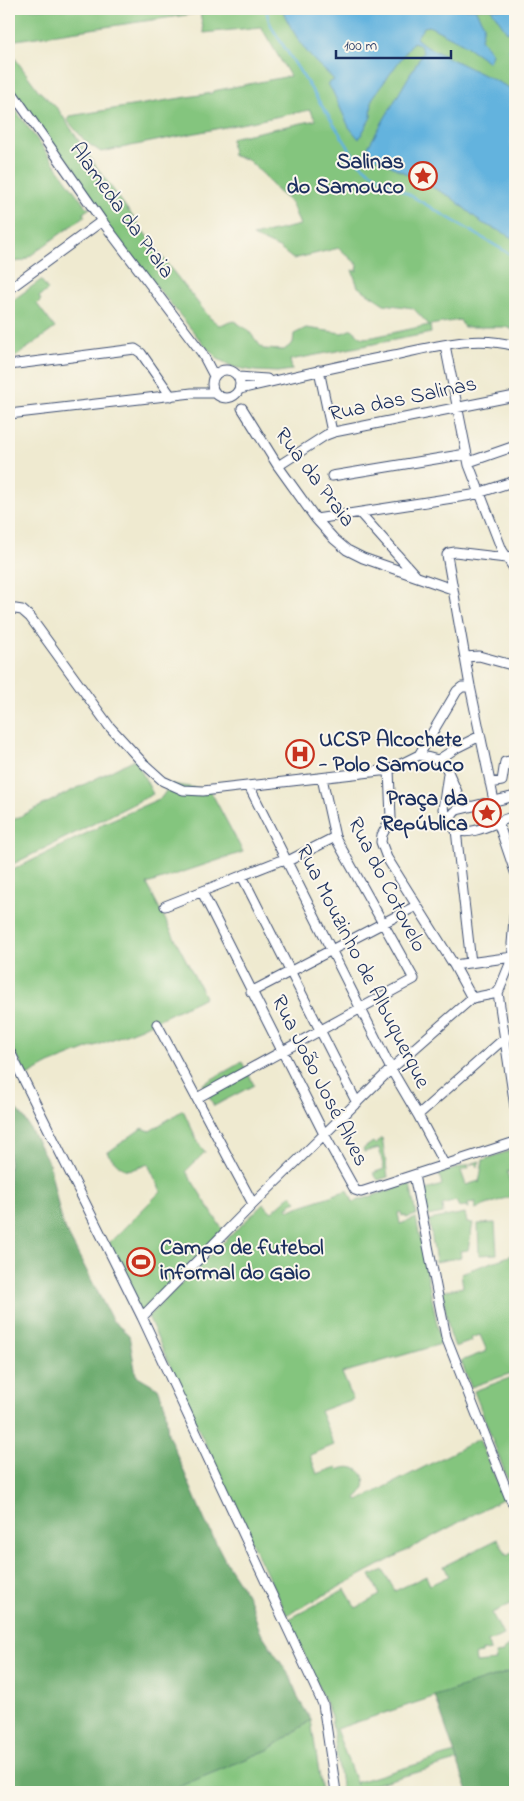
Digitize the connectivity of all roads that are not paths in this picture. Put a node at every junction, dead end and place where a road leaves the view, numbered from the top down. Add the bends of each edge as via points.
1 (9, 88) edge
2 (102, 220) junction
3 (9, 289) edge
4 (445, 345) junction
5 (515, 346) edge
6 (204, 356) junction
7 (9, 365) edge
8 (223, 370) junction
9 (319, 370) junction
10 (239, 377) junction
11 (275, 380) junction
12 (214, 384) junction
13 (240, 389) junction
14 (171, 396) junction
15 (515, 396) edge
16 (457, 407) junction
17 (242, 408) dead end
18 (9, 414) edge
19 (332, 432) junction
20 (515, 446) edge
21 (468, 458) junction
22 (278, 466) junction
23 (332, 476) dead end
24 (515, 481) edge
25 (481, 494) junction
26 (360, 513) junction
27 (316, 519) junction
28 (515, 555) edge
29 (506, 558) junction
30 (515, 570) edge
31 (416, 576) junction
32 (452, 589) junction
33 (9, 608) edge
34 (465, 657) junction
35 (515, 666) edge
36 (470, 686) junction
37 (480, 736) junction
38 (419, 755) junction
39 (438, 760) junction
40 (515, 760) edge
41 (389, 770) junction
42 (448, 774) junction
43 (322, 778) junction
44 (490, 783) junction
45 (249, 786) junction
46 (515, 796) edge
47 (494, 801) junction
48 (464, 808) junction
49 (515, 816) edge
50 (450, 820) junction
51 (498, 822) junction
52 (456, 830) junction
53 (335, 837) junction
54 (285, 860) junction
55 (515, 872) edge
56 (242, 876) junction
57 (202, 892) junction
58 (165, 906) dead end
59 (416, 906) junction
60 (515, 907) edge
61 (384, 923) junction
62 (514, 927) edge
63 (331, 951) junction
64 (514, 955) edge
65 (471, 963) junction
66 (454, 965) junction
67 (291, 972) junction
68 (251, 992) junction
69 (498, 993) junction
70 (472, 998) junction
71 (361, 1009) junction
72 (157, 1024) dead end
73 (320, 1031) junction
74 (506, 1037) junction
75 (9, 1050) edge
76 (283, 1052) junction
77 (391, 1069) junction
78 (197, 1098) junction
79 (357, 1103) junction
80 (515, 1107) edge
81 (418, 1115) junction
82 (325, 1136) junction
83 (515, 1142) edge
84 (444, 1164) junction
85 (414, 1175) junction
86 (253, 1204) junction
87 (142, 1317) junction
88 (515, 1507) edge
89 (336, 1792) edge

1 - 2 street, Alameda da Praia
2 - 3 street
2 - 6 street, Alameda da Praia
4 - 5 street via 486,340
4 - 9 street
4 - 16 street
6 - 8 street
6 - 12 street
7 - 14 street via 135,349
8 - 10 street via 232,371
8 - 12 street
9 - 11 street
9 - 19 street
10 - 11 street
10 - 13 street
11 - 13 street
12 - 13 street via 219,396 227,398
12 - 14 street via 192,393
14 - 18 street
15 - 16 street, Rua das Salinas
16 - 19 street, Rua das Salinas
16 - 21 street
17 - 22 street, Rua da Praia
19 - 22 street, Rua das Salinas
20 - 21 street
21 - 23 street
21 - 25 street
22 - 27 street, Rua da Praia
24 - 25 street
25 - 26 street
25 - 29 street
26 - 27 street
26 - 31 street
27 - 31 street, Rua da Praia via 348,550
28 - 29 street
29 - 30 street
29 - 32 street via 449,553
31 - 32 street, Rua da Praia
32 - 34 street
33 - 45 street via 26,613 109,726 163,781 182,790
34 - 35 street via 479,656
34 - 36 street
36 - 37 street
36 - 38 street via 457,691
37 - 39 street
37 - 44 street
38 - 39 street
38 - 41 street
39 - 42 street
40 - 44 street via 505,762 502,781
41 - 43 street
41 - 59 street via 391,818 381,842
42 - 48 street
42 - 50 street via 443,809
43 - 45 street
43 - 53 street, Rua do Cotovelo
44 - 47 street
45 - 54 street, Rua Mouzinho de Albuquerque
46 - 47 street
47 - 48 street
48 - 50 street via 453,812
49 - 51 street
50 - 52 street
51 - 52 street via 466,832
51 - 55 street
52 - 65 street
53 - 54 street
53 - 61 street, Rua do Cotovelo
54 - 56 street
54 - 63 street, Rua Mouzinho de Albuquerque
56 - 57 street
56 - 67 street
57 - 58 street
57 - 68 street, Rua João José Alves
59 - 61 street
59 - 66 street
60 - 62 street
61 - 63 street
61 - 71 street, Rua do Cotovelo via 414,979
62 - 64 street
63 - 67 street
63 - 71 street, Rua Mouzinho de Albuquerque
64 - 65 street
64 - 69 street
65 - 66 street
66 - 70 street
67 - 68 street
67 - 73 street
68 - 76 street, Rua João José Alves
69 - 70 street
69 - 74 street
70 - 77 street
71 - 73 street
71 - 77 street, Rua Mouzinho de Albuquerque
72 - 78 street
73 - 76 street
73 - 79 street
74 - 80 street
74 - 81 street
75 - 87 street
76 - 78 street
76 - 82 street, Rua João José Alves
77 - 79 street
77 - 81 street, Rua Mouzinho de Albuquerque
78 - 86 street
79 - 82 street
81 - 84 street, Rua Mouzinho de Albuquerque
82 - 85 street, Rua João José Alves via 355,1190 361,1192
82 - 86 street
83 - 84 street, Rua João José Alves
84 - 85 street, Rua João José Alves
85 - 88 street via 446,1337
86 - 87 street
87 - 89 street via 323,1704

